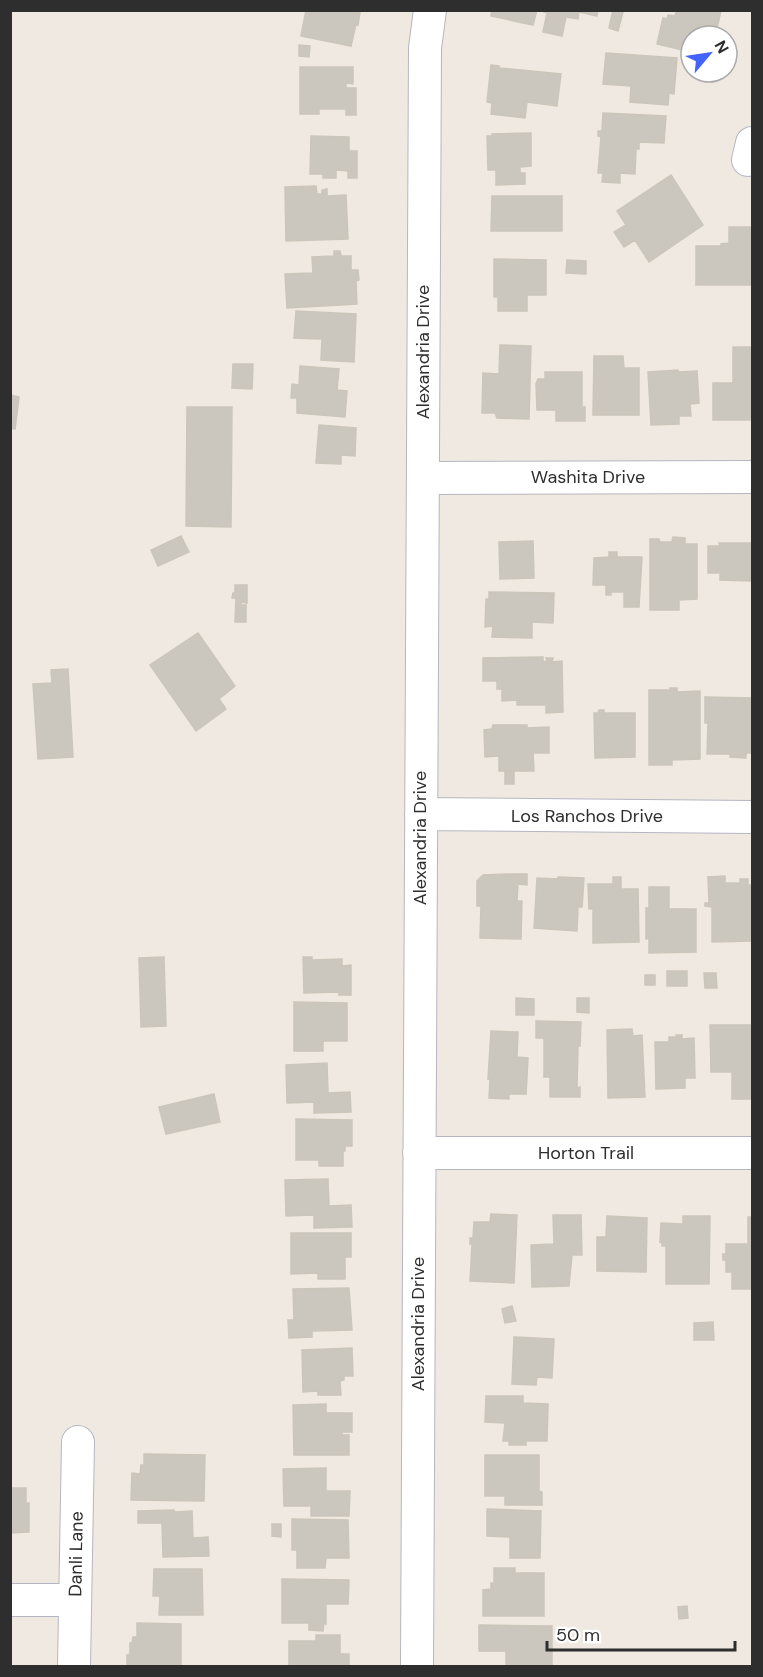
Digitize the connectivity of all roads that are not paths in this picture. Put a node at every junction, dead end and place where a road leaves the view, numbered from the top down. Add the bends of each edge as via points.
1 (430, 10) edge
2 (753, 477) edge
3 (423, 478) junction
4 (421, 814) junction
5 (753, 817) edge
6 (419, 1153) junction
7 (753, 1153) edge
8 (78, 1442) dead end
9 (10, 1600) edge
10 (75, 1600) junction
11 (74, 1666) edge
12 (417, 1666) edge

1 - 3 street, Alexandria Drive via 425,48
2 - 3 street, Washita Drive
3 - 4 street, Alexandria Drive
4 - 5 street, Los Ranchos Drive
4 - 6 street, Alexandria Drive
6 - 7 street, Horton Trail
6 - 12 street, Alexandria Drive
8 - 10 street, Danli Lane
9 - 10 street
10 - 11 street, Danli Lane

